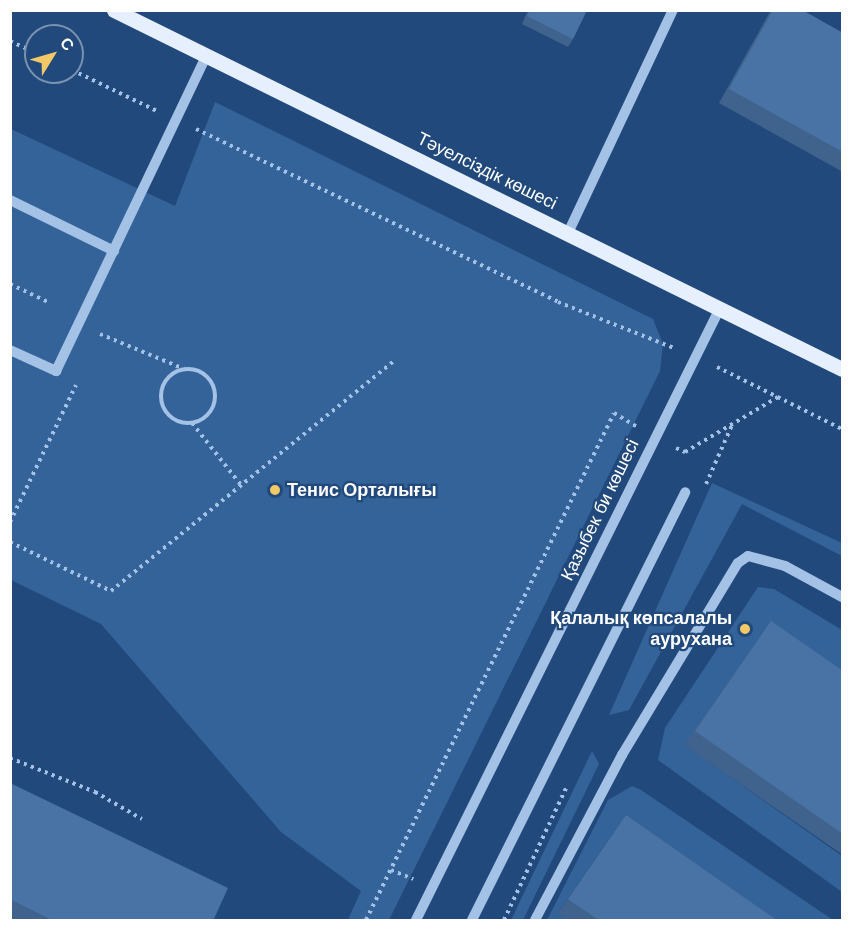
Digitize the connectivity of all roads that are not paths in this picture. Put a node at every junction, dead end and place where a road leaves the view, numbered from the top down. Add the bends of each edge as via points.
1 (114, 10) edge
2 (673, 10) edge
3 (207, 54) junction
4 (10, 200) edge
5 (568, 233) junction
6 (114, 251) junction
7 (720, 308) junction
8 (10, 350) edge
9 (843, 369) edge
10 (685, 492) dead end
11 (843, 597) edge
12 (416, 921) edge
13 (472, 921) edge
14 (535, 921) edge

1 - 3 main road, Тәуелсіздік көшесі
2 - 5 street
3 - 5 main road, Тәуелсіздік көшесі
3 - 6 street
4 - 6 street
5 - 7 main road, Тәуелсіздік көшесі
6 - 8 street via 56,371
7 - 9 main road, Тәуелсіздік көшесі
7 - 12 street, Қазыбек би көшесі
10 - 13 street
11 - 14 street via 785,566 748,556 738,563 622,755

